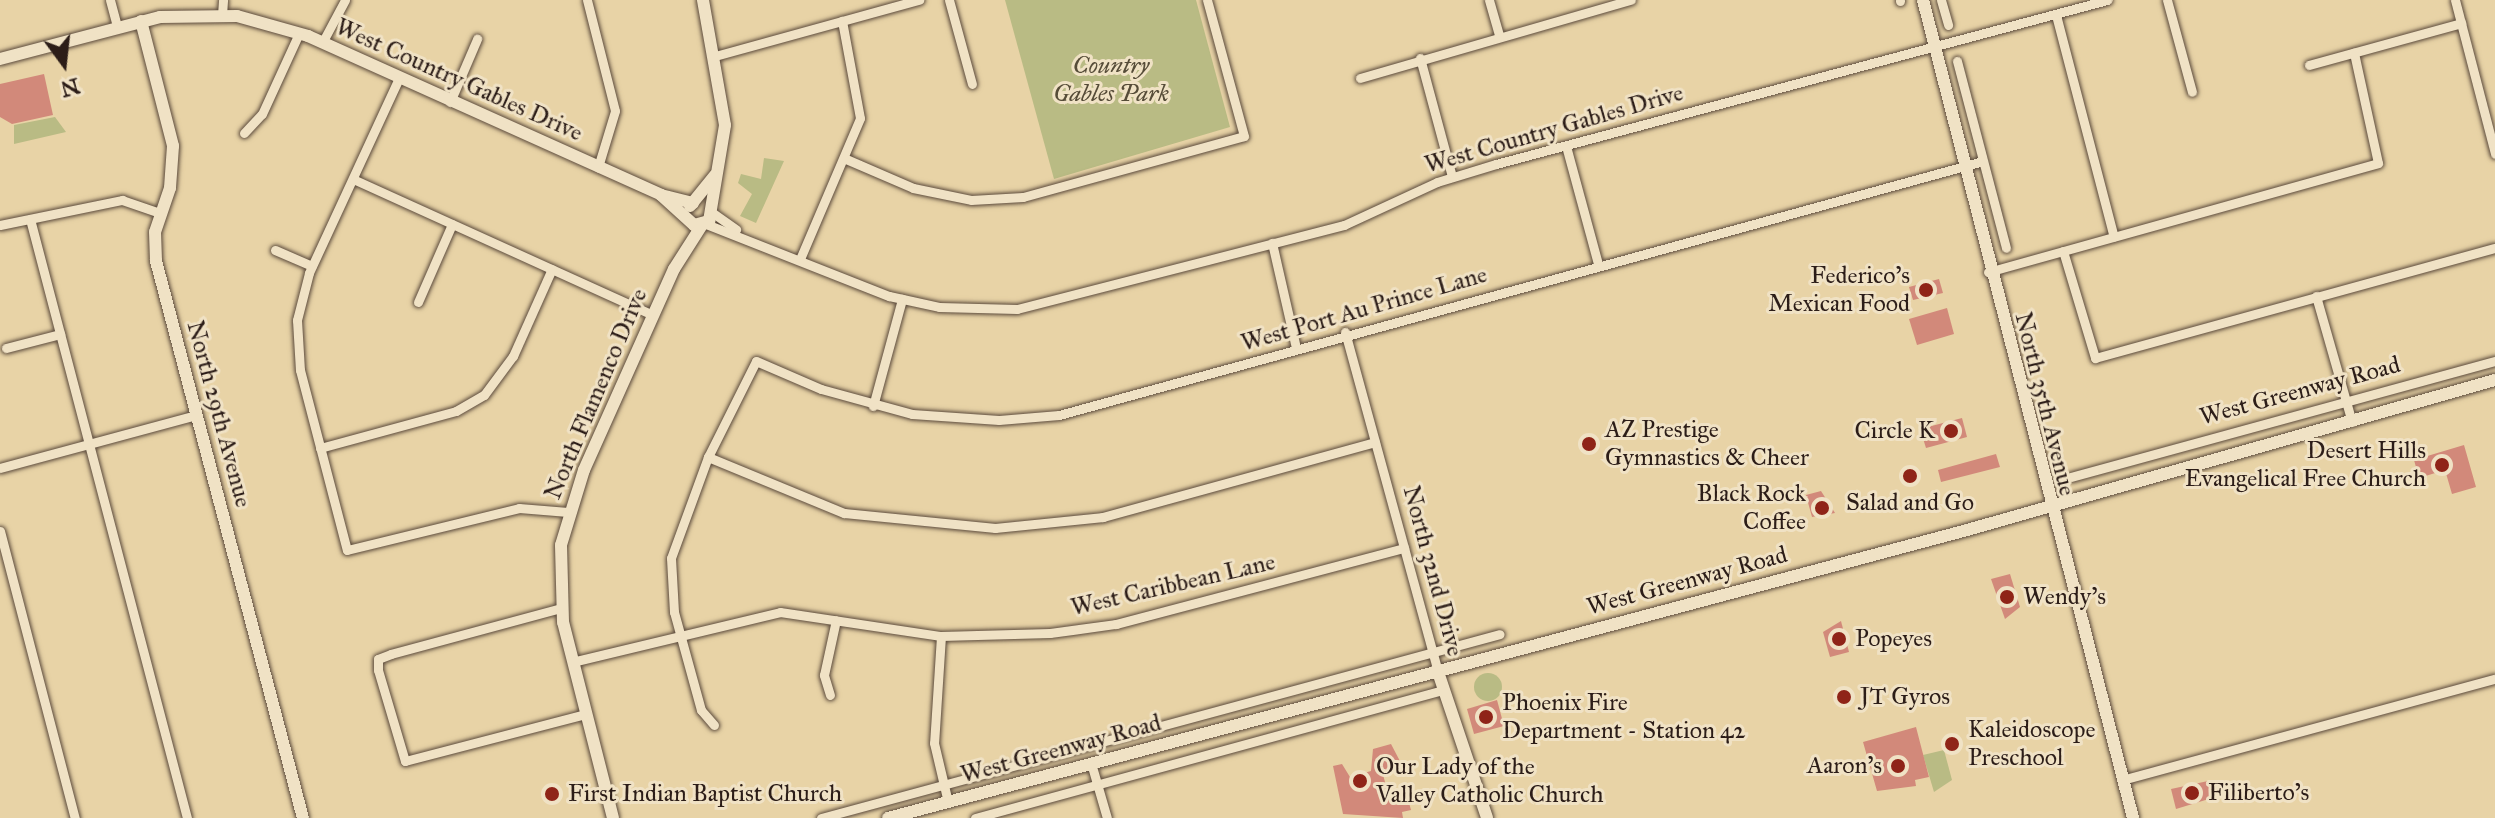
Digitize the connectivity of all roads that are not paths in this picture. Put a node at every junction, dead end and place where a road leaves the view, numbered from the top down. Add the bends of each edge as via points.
1 (110, 0) edge
2 (223, 0) edge
3 (345, 0) edge
4 (587, 0) edge
5 (703, 0) edge
6 (919, 0) edge
7 (949, 0) edge
8 (1207, 0) edge
9 (1489, 0) edge
10 (1631, 0) edge
11 (1923, 0) edge
12 (1941, 0) edge
13 (2107, 0) edge
14 (2167, 0) edge
15 (2455, 0) edge
16 (222, 15) junction
17 (2056, 15) junction
18 (141, 21) junction
19 (842, 21) junction
20 (2461, 23) junction
21 (1948, 25) dead end
22 (117, 27) junction
23 (299, 33) junction
24 (1499, 36) junction
25 (477, 39) dead end
26 (322, 43) junction
27 (1935, 47) junction
28 (2354, 53) junction
29 (715, 56) junction
30 (1420, 58) junction
31 (0, 59) edge
32 (1957, 61) dead end
33 (2309, 65) dead end
34 (399, 78) junction
35 (1360, 78) dead end
36 (972, 84) dead end
37 (2192, 92) dead end
38 (450, 102) junction
39 (2490, 114) edge
40 (244, 133) dead end
41 (1566, 146) junction
42 (2495, 154) edge
43 (846, 159) junction
44 (1983, 161) junction
45 (1963, 166) junction
46 (598, 167) junction
47 (1452, 177) junction
48 (353, 179) junction
49 (661, 195) junction
50 (703, 212) junction
51 (160, 213) junction
52 (688, 218) junction
53 (30, 219) junction
54 (452, 224) junction
55 (0, 225) edge
56 (2114, 237) junction
57 (1272, 243) junction
58 (2006, 248) dead end
59 (2495, 248) edge
60 (275, 250) dead end
61 (2063, 251) junction
62 (800, 259) junction
63 (1598, 264) junction
64 (312, 266) junction
65 (552, 269) junction
66 (674, 269) junction
67 (1988, 272) junction
68 (2316, 296) junction
69 (902, 299) junction
70 (418, 302) dead end
71 (653, 315) junction
72 (1345, 332) junction
73 (60, 334) junction
74 (6, 348) dead end
75 (1296, 348) junction
76 (2495, 361) edge
77 (2495, 380) edge
78 (2346, 401) junction
79 (873, 406) junction
80 (197, 415) junction
81 (2352, 422) junction
82 (1375, 442) junction
83 (89, 444) junction
84 (320, 448) junction
85 (708, 457) junction
86 (0, 468) edge
87 (2071, 477) dead end
88 (2049, 507) junction
89 (568, 512) junction
90 (0, 531) edge
91 (1404, 548) junction
92 (561, 608) junction
93 (836, 620) junction
94 (679, 633) junction
95 (1500, 634) dead end
96 (941, 636) junction
97 (1433, 651) junction
98 (572, 662) junction
99 (1437, 669) junction
100 (2495, 679) edge
101 (1444, 690) junction
102 (830, 695) dead end
103 (586, 714) junction
104 (714, 725) dead end
105 (1091, 763) junction
106 (2122, 780) junction
107 (1098, 785) junction
108 (943, 786) junction
109 (948, 802) junction
110 (75, 818) edge
111 (187, 818) edge
112 (303, 818) edge
113 (613, 818) edge
114 (821, 818) edge
115 (888, 818) edge
116 (975, 818) edge
117 (1107, 818) edge
118 (1487, 818) edge
119 (2133, 818) edge

1 - 22 street
2 - 16 street
3 - 26 street
4 - 46 street via 615,111
5 - 29 street, North Flamenco Drive
6 - 19 street
7 - 36 street
8 - 43 street via 1244,136 1023,197 971,200 913,188
9 - 24 street
10 - 24 street
11 - 27 street, North 35th Avenue
12 - 21 street
13 - 17 street, West Country Gables Drive
14 - 37 street
15 - 20 street
16 - 18 street, West Country Gables Drive
16 - 23 street, West Country Gables Drive
17 - 27 street, West Country Gables Drive
17 - 56 street
18 - 22 street, West Country Gables Drive
18 - 51 street, North 29th Avenue via 173,146 172,176
19 - 29 street
19 - 43 street via 860,93 857,132
20 - 28 street
20 - 39 street
22 - 31 street, West Country Gables Drive
23 - 26 street, West Country Gables Drive
23 - 40 street via 262,114
24 - 30 street
25 - 38 street
26 - 34 street, West Country Gables Drive
27 - 41 street, West Country Gables Drive
27 - 45 street, North 35th Avenue
28 - 33 street
28 - 56 street via 2378,163
29 - 50 street, North Flamenco Drive via 725,125 720,167
30 - 35 street
30 - 47 street
32 - 44 street
34 - 38 street, West Country Gables Drive
34 - 48 street
38 - 46 street, West Country Gables Drive
39 - 42 street
41 - 47 street, West Country Gables Drive
41 - 63 street
43 - 62 street
44 - 45 street, West Port Au Prince Lane
44 - 58 street
45 - 63 street, West Port Au Prince Lane
45 - 67 street, North 35th Avenue
46 - 49 street, West Country Gables Drive
47 - 57 street, West Country Gables Drive via 1344,225
48 - 54 street
48 - 64 street
49 - 50 street, West Country Gables Drive
49 - 52 street, West Country Gables Drive
50 - 52 street, North Flamenco Drive
50 - 62 street, West Country Gables Drive
50 - 66 street, North Flamenco Drive
51 - 53 street via 122,200
51 - 80 street, North 29th Avenue via 156,261
52 - 66 street, North Flamenco Drive
53 - 55 street
53 - 73 street
54 - 65 street
54 - 70 street
56 - 61 street
57 - 69 street, West Country Gables Drive via 1017,309 939,307
57 - 75 street
59 - 68 street
60 - 64 street
61 - 67 street
61 - 68 street via 2095,358
62 - 69 street, West Country Gables Drive
63 - 72 street, West Port Au Prince Lane
64 - 84 street via 296,339
65 - 71 street
65 - 84 street via 513,356 484,395 456,411
66 - 71 street, North Flamenco Drive
67 - 88 street, North 35th Avenue
68 - 78 street
69 - 79 street
71 - 89 street, North Flamenco Drive
72 - 75 street, West Port Au Prince Lane
72 - 82 street, North 32nd Drive
73 - 74 street
73 - 83 street
75 - 79 street, West Port Au Prince Lane via 1059,415 999,420
76 - 78 street, West Greenway Road
77 - 81 street, West Greenway Road
78 - 81 street
78 - 87 street, West Greenway Road
79 - 85 street, West Port Au Prince Lane via 756,361
80 - 83 street
80 - 112 street, North 29th Avenue
81 - 88 street, West Greenway Road
82 - 85 street via 1103,517 995,528 844,513
82 - 91 street, North 32nd Drive
83 - 86 street
83 - 111 street
84 - 89 street via 347,550 519,508
85 - 94 street via 671,558
88 - 99 street, West Greenway Road
88 - 106 street, North 35th Avenue
89 - 92 street, North Flamenco Drive
90 - 110 street
91 - 96 street, West Caribbean Lane via 1116,624
91 - 97 street, North 32nd Drive
92 - 98 street, North Flamenco Drive
92 - 103 street via 378,659 405,761
93 - 94 street, West Caribbean Lane via 802,612 756,613
93 - 96 street, West Caribbean Lane
93 - 102 street via 824,675
94 - 98 street, West Caribbean Lane
94 - 104 street via 701,710
95 - 97 street, West Greenway Road
96 - 108 street via 934,743
97 - 99 street, North 32nd Drive
97 - 108 street, West Greenway Road
98 - 103 street, North Flamenco Drive
99 - 101 street, North 32nd Drive
99 - 105 street, West Greenway Road
100 - 106 street
101 - 107 street, West Greenway Road
101 - 118 street, North 32nd Drive
103 - 113 street, North Flamenco Drive
105 - 107 street
105 - 109 street, West Greenway Road
106 - 119 street, North 35th Avenue
107 - 116 street, West Greenway Road
107 - 117 street
108 - 109 street
108 - 114 street, West Greenway Road
109 - 115 street, West Greenway Road

